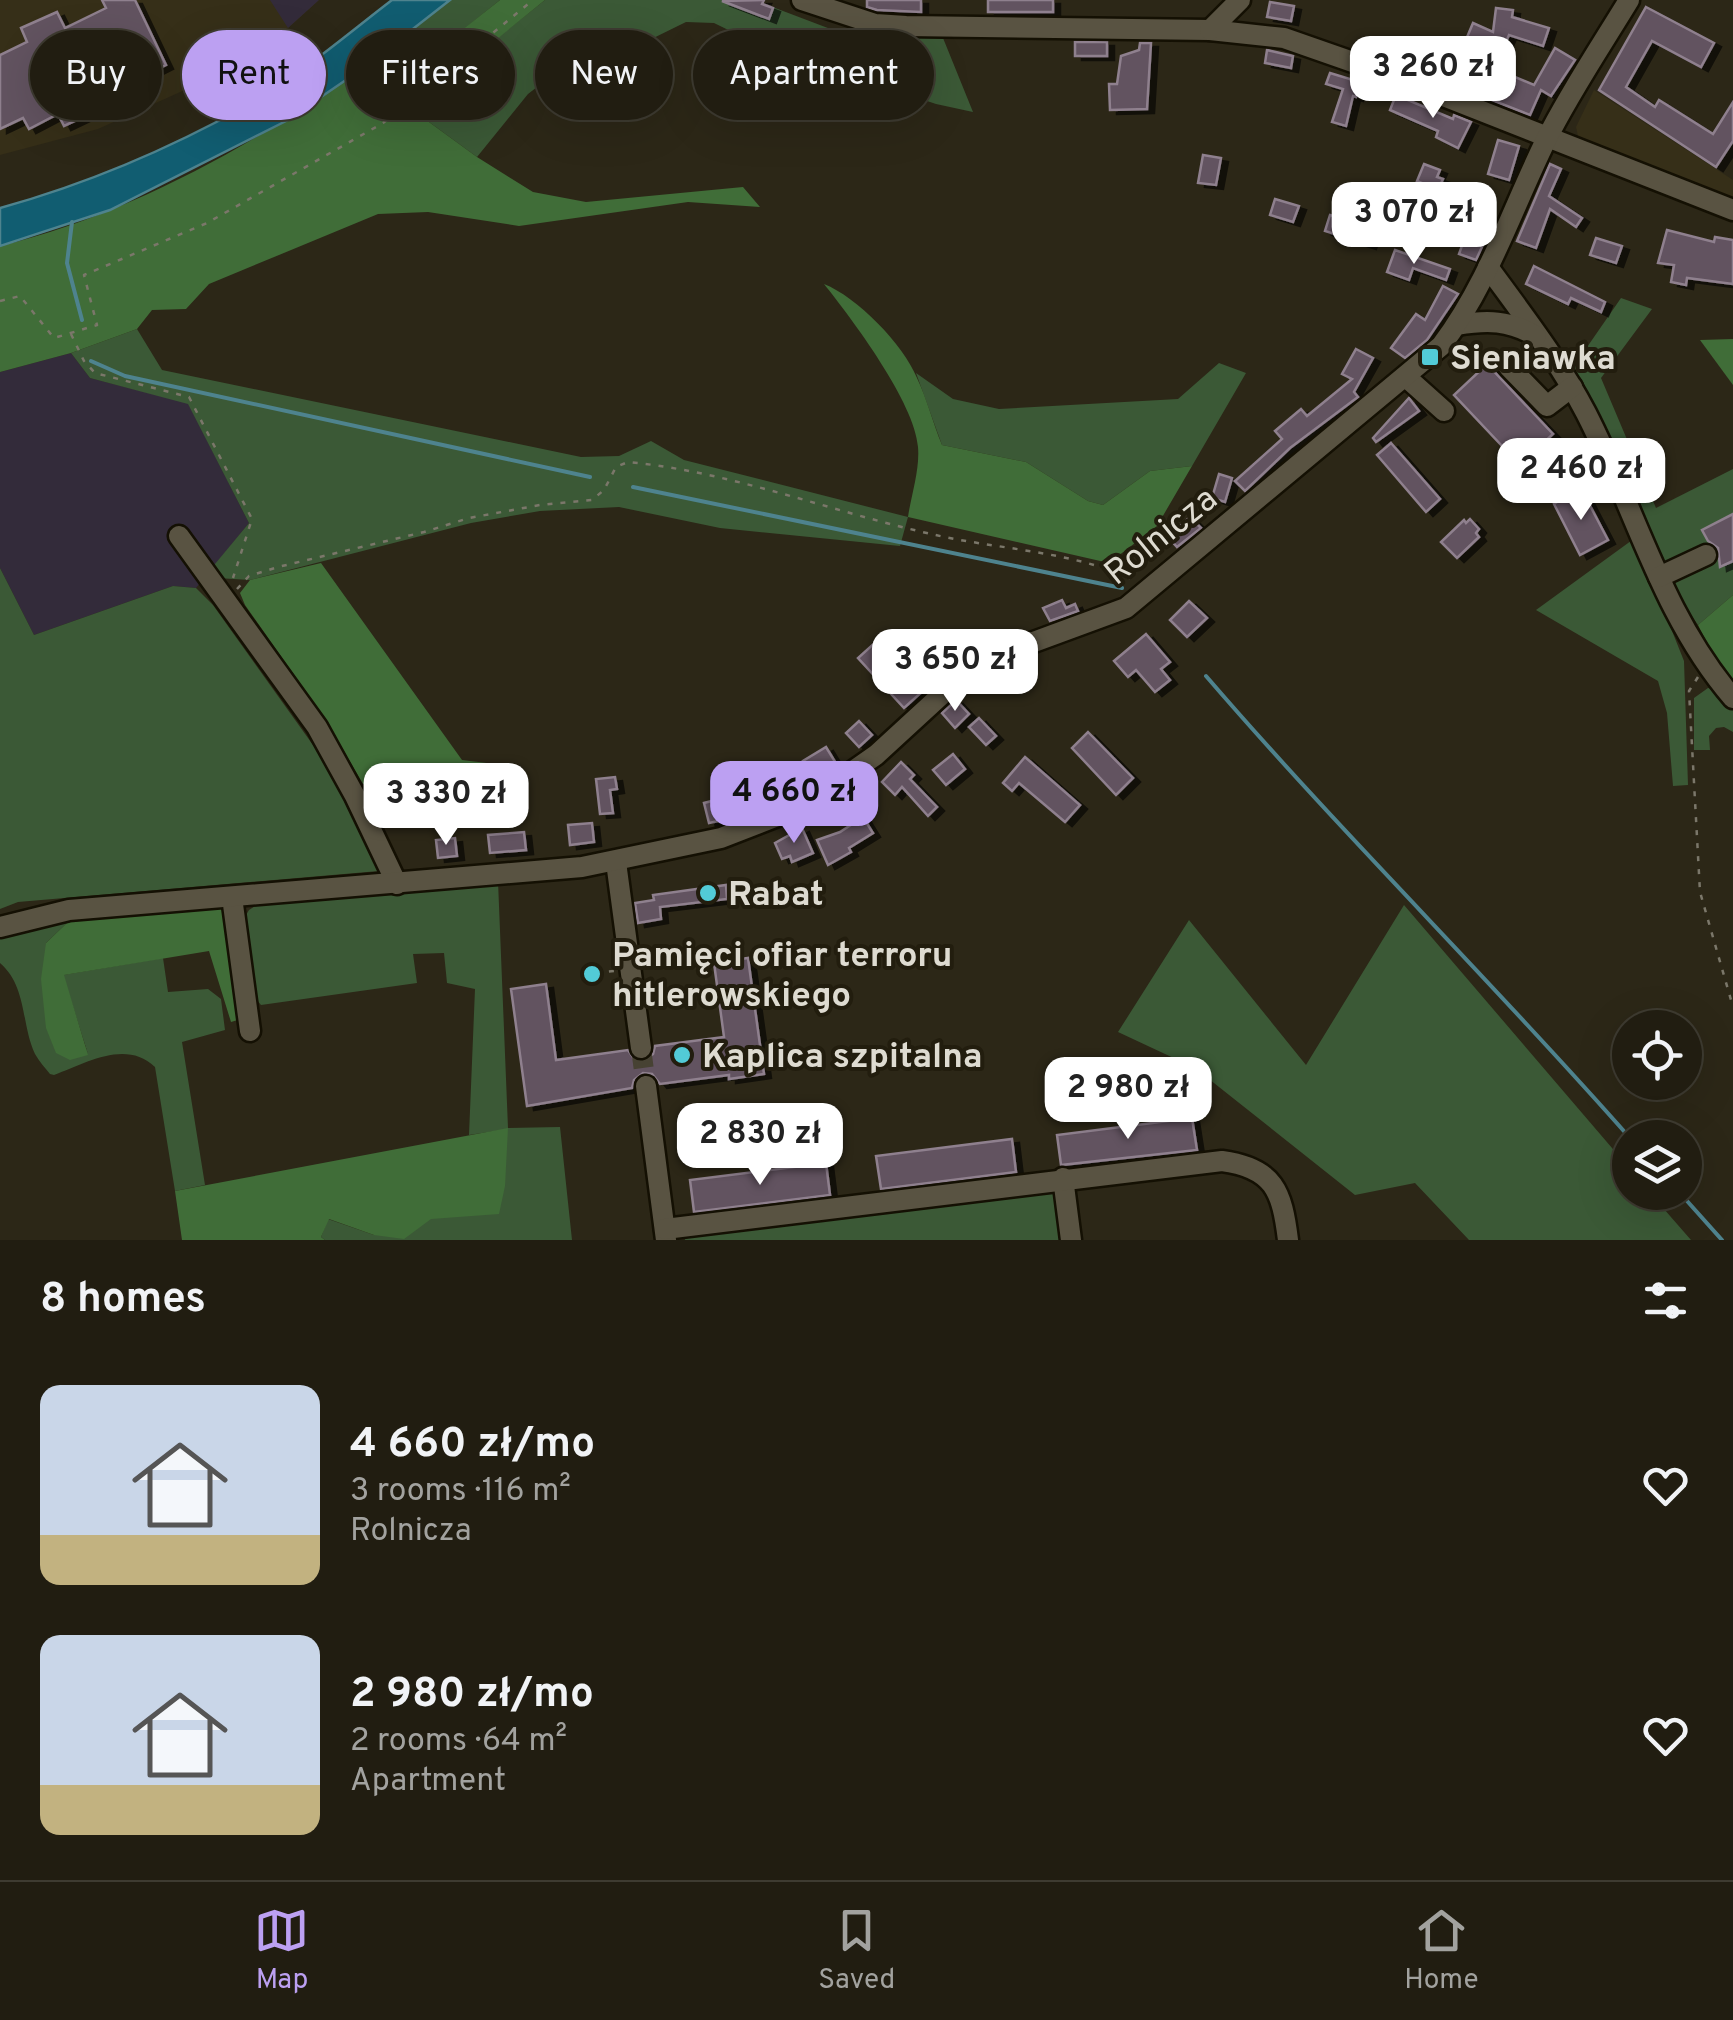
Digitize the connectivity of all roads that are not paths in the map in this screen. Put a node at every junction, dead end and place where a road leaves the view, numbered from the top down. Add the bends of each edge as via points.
1 (802, 0) edge
2 (1240, 0) edge
3 (1629, 0) edge
4 (1210, 30) junction
5 (1547, 138) junction
6 (1733, 210) edge
7 (1488, 267) junction
8 (1457, 326) junction
9 (1540, 338) junction
10 (1509, 367) dead end
11 (1406, 377) junction
12 (1572, 387) junction
13 (1444, 411) dead end
14 (179, 536) dead end
15 (1706, 554) dead end
16 (1659, 578) junction
17 (1733, 698) edge
18 (616, 862) junction
19 (397, 884) junction
20 (232, 897) junction
21 (0, 927) edge
22 (250, 1031) dead end
23 (641, 1048) tunnel mouth
24 (646, 1086) tunnel mouth
25 (1063, 1178) junction
26 (665, 1235) edge
27 (1070, 1240) edge
28 (1288, 1240) edge

1 - 4 street via 875,24
2 - 4 street
3 - 5 street, Rolnicza
4 - 5 street via 1284,38
5 - 6 street
5 - 7 street, Rolnicza
7 - 8 street, Rolnicza
7 - 9 street
8 - 9 street via 1500,322
8 - 11 street, Rolnicza
9 - 12 street
10 - 12 street via 1547,406
11 - 13 street
11 - 18 street, Rolnicza via 1143,593 1110,616 993,656 876,755 803,806 721,838
12 - 16 street
14 - 19 street via 317,727
15 - 16 street
16 - 17 street
18 - 19 street, Rolnicza
18 - 23 street
19 - 20 street, Rolnicza
20 - 21 street, Rolnicza via 68,910
20 - 22 street
24 - 26 street
25 - 26 street
25 - 27 street
25 - 28 street via 1240,1164 1269,1177 1286,1216

